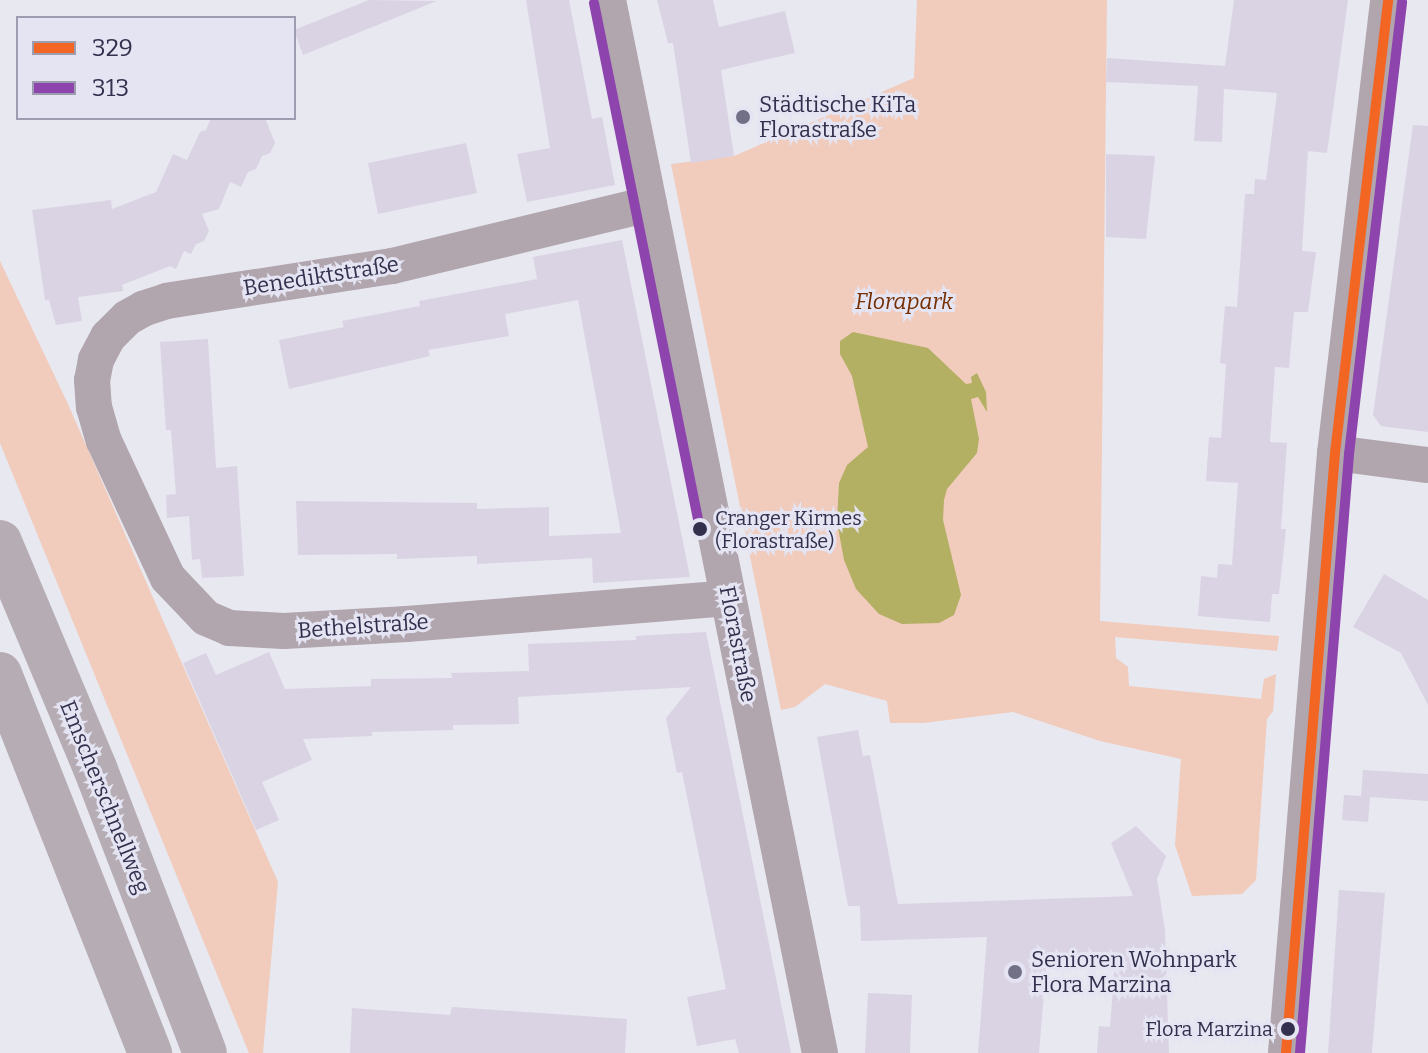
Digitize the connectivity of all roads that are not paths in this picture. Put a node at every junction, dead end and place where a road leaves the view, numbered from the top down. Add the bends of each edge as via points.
1 (608, 0) edge
2 (1388, 0) edge
3 (649, 204) junction
4 (104, 441) joint
5 (1335, 453) junction
6 (1428, 465) edge
7 (0, 542) edge
8 (728, 598) junction
9 (0, 674) edge
10 (150, 1053) edge
11 (205, 1053) edge
12 (820, 1053) edge
13 (1286, 1053) edge

1 - 3 street, Florastraße
2 - 5 street
3 - 4 street, Benediktstraße via 392,266 143,309 108,337 96,360 94,407
3 - 8 street, Florastraße
4 - 8 street, Bethelstraße via 168,578 206,618 229,628 284,631 407,624
5 - 6 street
5 - 13 street
7 - 11 highway, Emscherschnellweg via 95,768
8 - 12 street, Florastraße
9 - 10 highway

